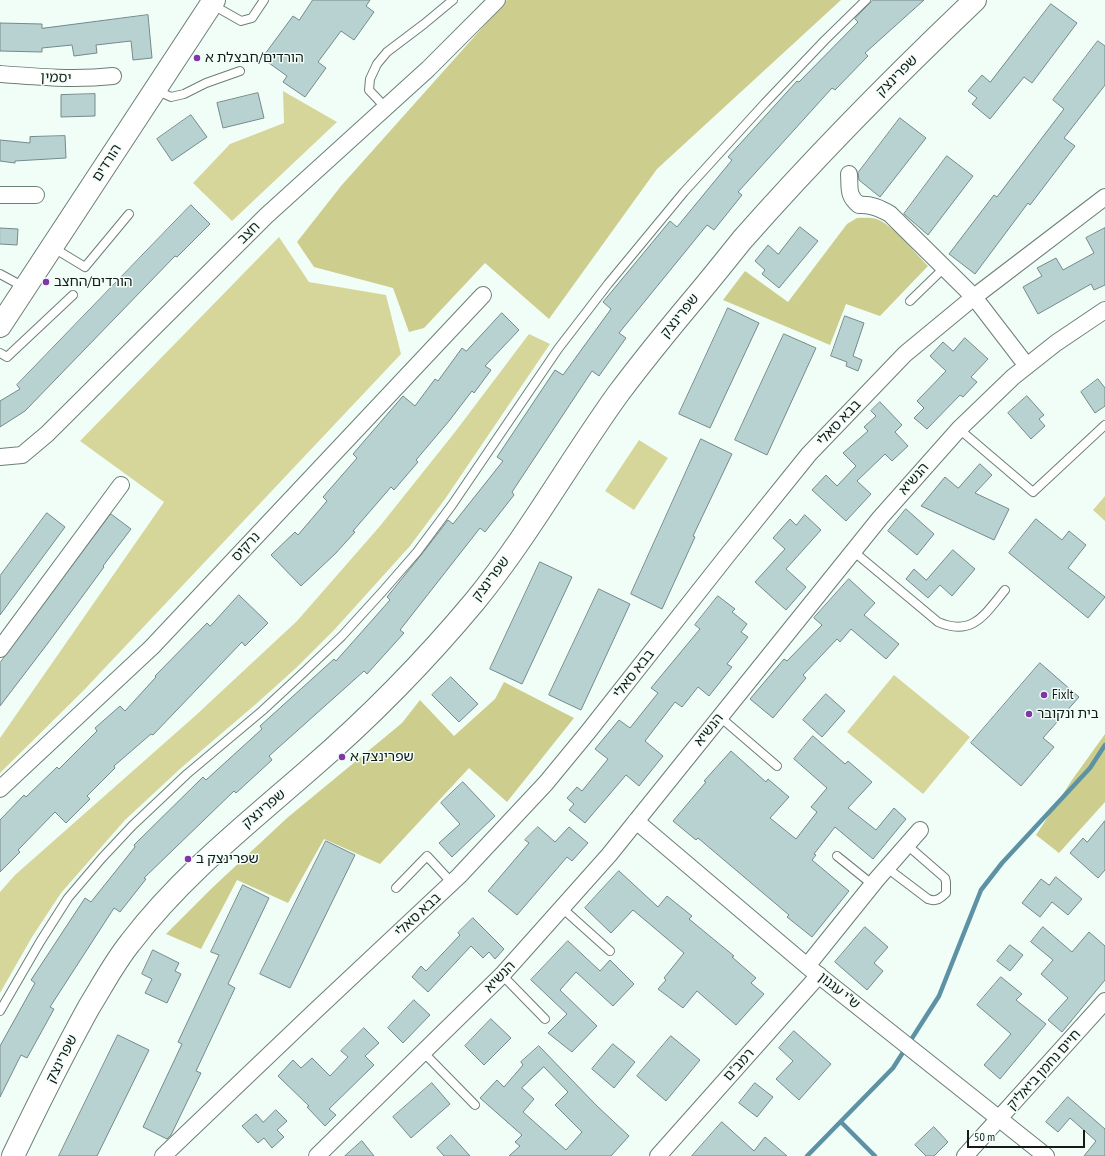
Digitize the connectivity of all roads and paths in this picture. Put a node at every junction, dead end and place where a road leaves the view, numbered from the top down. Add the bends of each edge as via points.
1 (264, 0) edge
2 (453, 0) edge
3 (497, 0) edge
4 (866, 0) edge
5 (975, 0) edge
6 (213, 2) edge
7 (240, 71) dead end
8 (0, 74) edge
9 (113, 76) dead end
10 (155, 89) junction
11 (386, 108) junction
12 (849, 174) dead end
13 (0, 195) edge
14 (36, 195) dead end
15 (1105, 197) edge
16 (128, 214) dead end
17 (51, 247) junction
18 (944, 268) junction
19 (0, 274) edge
20 (25, 288) junction
21 (73, 295) dead end
22 (483, 295) dead end
23 (974, 298) junction
24 (910, 301) dead end
25 (1105, 310) edge
26 (0, 326) edge
27 (0, 354) edge
28 (1027, 366) junction
29 (1105, 425) edge
30 (959, 429) junction
31 (0, 457) edge
32 (121, 485) dead end
33 (853, 551) junction
34 (1005, 590) dead end
35 (0, 648) edge
36 (720, 717) junction
37 (777, 766) dead end
38 (0, 790) edge
39 (636, 822) junction
40 (920, 830) dead end
41 (907, 845) junction
42 (836, 856) dead end
43 (887, 868) junction
44 (452, 883) junction
45 (873, 885) junction
46 (396, 888) dead end
47 (562, 908) junction
48 (610, 951) dead end
49 (813, 970) junction
50 (502, 975) junction
51 (1105, 1001) edge
52 (0, 1011) edge
53 (545, 1019) dead end
54 (424, 1053) junction
55 (475, 1105) dead end
56 (1000, 1119) junction
57 (13, 1156) edge
58 (163, 1156) edge
59 (317, 1156) edge
60 (658, 1156) edge
61 (965, 1156) edge
62 (1046, 1156) edge

1 - 6 lane via 252,18 241,21
2 - 11 lane via 387,52 377,64 370,79 369,90
3 - 11 street, חצב
4 - 52 lane via 765,103 684,192 613,278 558,349 426,540 383,591 342,636 302,674 137,821 68,898
5 - 57 street, שפרינצק via 878,94 742,241 619,394 514,548 476,599 440,641 354,729 186,879 129,944 104,981 68,1045
6 - 10 street, הורדים
7 - 10 lane via 171,97
8 - 9 street, יסמין via 89,79
10 - 17 street, הורדים
11 - 31 street, חצב via 266,216 47,434 22,455
12 - 18 street via 850,194 853,200 859,205 866,204 890,214
13 - 14 street
15 - 23 street, בבא סאלי
16 - 17 lane via 85,267
17 - 20 street, הורדים
18 - 23 street
18 - 24 lane
19 - 20 lane
20 - 26 street, הורדים
21 - 27 lane via 7,357
22 - 38 street, נרקיס via 152,647
23 - 28 street
23 - 44 street, בבא סאלי via 905,354 809,454 546,783
25 - 28 street, הנשיא
28 - 30 street, הנשיא
29 - 30 lane via 1033,492
30 - 33 street, הנשיא
32 - 35 street
33 - 34 lane via 938,622 949,626 966,626 981,619
33 - 36 street, הנשיא
36 - 37 lane
36 - 39 street, הנשיא
39 - 47 street, הנשיא
39 - 49 street, ש"י עגנון
40 - 41 street, רמב"ם
41 - 43 street, רמב"ם
41 - 43 lane via 945,878 946,893 938,900 928,899
42 - 45 lane
43 - 45 street, רמב"ם
44 - 46 lane via 426,856
44 - 58 street, בבא סאלי
45 - 49 street, רמב"ם
47 - 48 lane
47 - 50 street, הנשיא
49 - 56 street, ש"י עגנון
49 - 60 street, רמב"ם
50 - 53 lane
50 - 54 street, הנשיא
51 - 56 street, חיים נחמן ביאליק
54 - 55 lane
54 - 59 street, הנשיא
56 - 61 street, חיים נחמן ביאליק
56 - 62 street, ש"י עגנון

